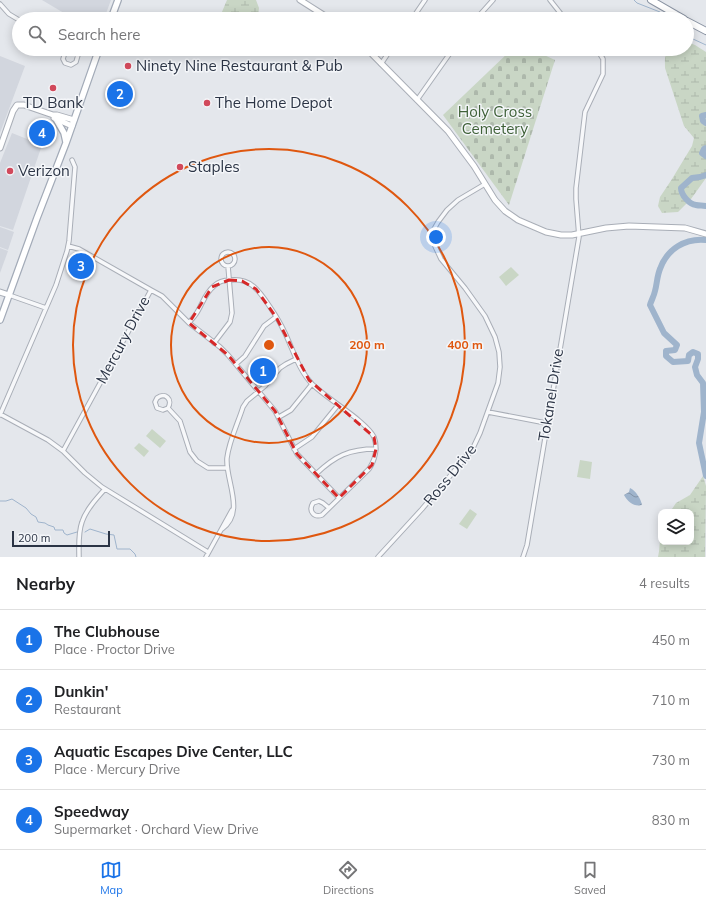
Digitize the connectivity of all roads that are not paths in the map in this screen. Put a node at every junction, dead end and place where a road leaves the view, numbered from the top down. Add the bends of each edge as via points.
1 (118, 0) edge
2 (300, 0) edge
3 (425, 0) edge
4 (493, 0) edge
5 (550, 0) edge
6 (651, 0) edge
7 (0, 4) edge
8 (114, 12) edge
9 (319, 12) edge
10 (417, 12) edge
11 (482, 12) edge
12 (559, 12) edge
13 (672, 12) edge
14 (12, 16) edge
15 (694, 25) edge
16 (706, 31) edge
17 (64, 56) edge
18 (78, 56) edge
19 (97, 56) edge
20 (374, 56) edge
21 (386, 56) edge
22 (448, 56) edge
23 (601, 56) edge
24 (381, 64) junction
25 (417, 100) junction
26 (54, 117) junction
27 (74, 120) junction
28 (72, 126) junction
29 (66, 143) junction
30 (0, 148) edge
31 (72, 160) dead end
32 (485, 184) junction
33 (579, 233) junction
34 (706, 234) edge
35 (68, 246) junction
36 (228, 266) junction
37 (229, 280) junction
38 (151, 290) junction
39 (0, 292) edge
40 (9, 295) junction
41 (46, 308) junction
42 (276, 317) junction
43 (0, 320) edge
44 (189, 323) junction
45 (214, 342) junction
46 (296, 359) junction
47 (236, 364) junction
48 (312, 384) junction
49 (259, 391) junction
50 (338, 405) junction
51 (168, 408) junction
52 (488, 412) junction
53 (0, 414) edge
54 (279, 417) junction
55 (546, 424) junction
56 (294, 449) junction
57 (376, 449) junction
58 (63, 451) junction
59 (227, 468) junction
60 (316, 474) junction
61 (105, 489) junction
62 (339, 498) junction
63 (329, 508) junction
64 (208, 552) junction
65 (79, 557) edge
66 (206, 557) edge
67 (378, 557) edge
68 (523, 557) edge

1 - 8 main road
2 - 9 street
3 - 10 street
4 - 11 street
5 - 12 street
6 - 13 highway
7 - 14 street
15 - 16 highway
17 - 18 street via 62,59 65,63 71,65 76,62
19 - 27 main road
20 - 24 street
21 - 24 street
22 - 25 street
23 - 33 street, Tokanel Drive via 604,68 585,112 583,126 576,188
24 - 25 street
25 - 32 street via 453,136
26 - 27 street via 58,115
26 - 28 street
26 - 29 main road via 64,133
26 - 30 street via 24,105 17,105
27 - 28 main road
28 - 29 main road
29 - 40 main road
31 - 35 street via 75,167
32 - 33 street via 500,206 518,220 554,234
32 - 52 street, Ross Drive via 458,200 447,210 434,229 433,236 436,252 477,303 495,337 499,352 500,375
33 - 34 street via 629,226 685,228
33 - 55 street, Tokanel Drive
35 - 38 street, Mercury Drive via 79,249
35 - 41 street
36 - 36 street via 234,263 235,257 232,253 226,252 221,255 220,261
36 - 37 street
37 - 42 street via 240,280 253,286
37 - 44 street via 212,287
37 - 45 street via 232,300 230,322
38 - 44 street via 162,296
38 - 58 street, Mercury Drive
39 - 40 street
40 - 41 street
40 - 43 main road
41 - 53 street
42 - 46 street via 284,329
42 - 47 street via 264,326 245,356
44 - 45 street
45 - 47 street
46 - 48 street
46 - 49 street via 283,366
47 - 49 street
48 - 50 street
48 - 54 street via 291,410
49 - 54 street
49 - 59 street via 244,407 228,452
50 - 56 street via 312,437
50 - 57 street via 368,429 374,437
51 - 51 street via 157,408 157,398 162,395 168,398
51 - 59 street via 182,425 194,458 208,468
52 - 55 street
52 - 67 street, Ross Drive via 472,450
53 - 58 street via 41,435
54 - 56 street
55 - 68 street, Tokanel Drive
56 - 60 street
57 - 60 street via 338,456
57 - 62 street via 374,462 369,469
58 - 61 street
59 - 64 street via 234,498 231,517
60 - 62 street
61 - 64 street
61 - 65 street via 82,522
62 - 63 street
63 - 63 street via 319,501 311,508 312,513 318,516
64 - 66 street

